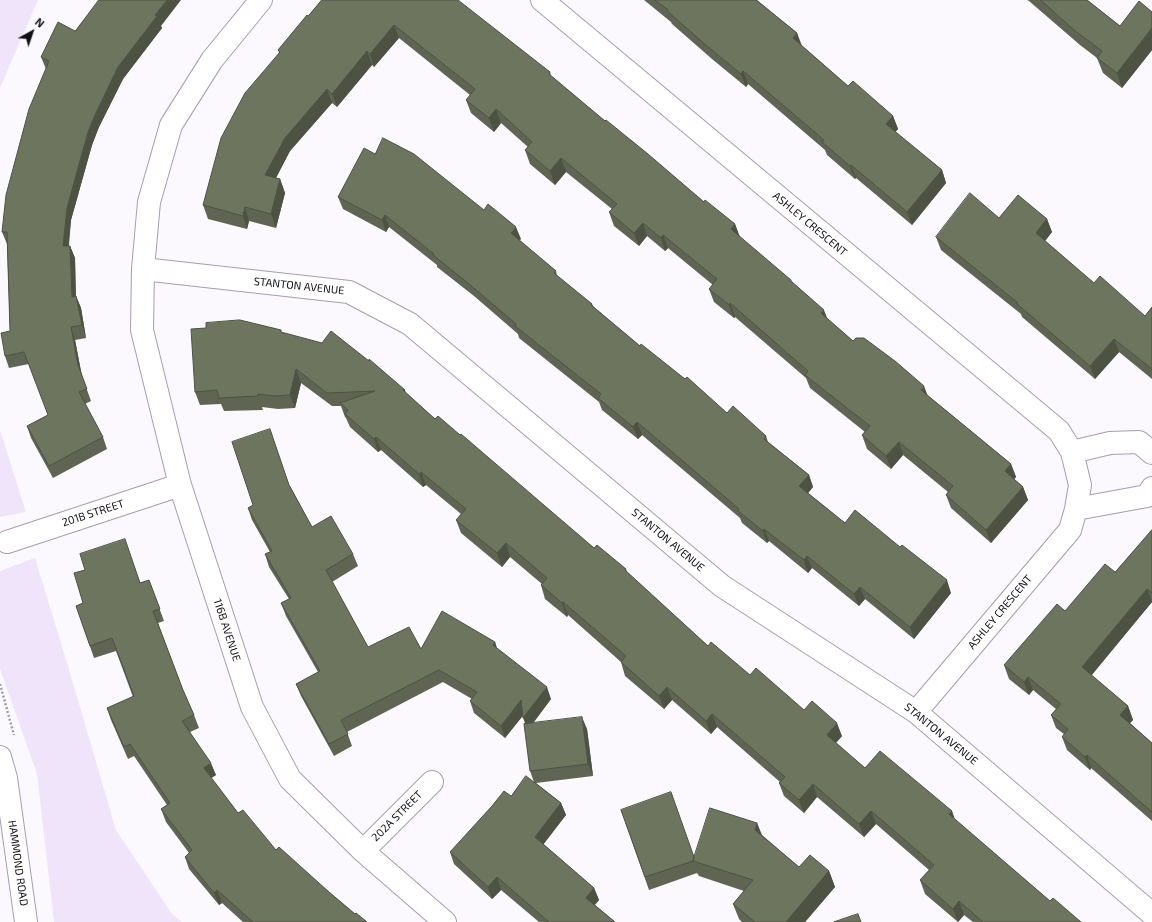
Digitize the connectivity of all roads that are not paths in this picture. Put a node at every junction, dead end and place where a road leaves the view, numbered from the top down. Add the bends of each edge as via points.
1 (261, 0) edge
2 (542, 0) edge
3 (143, 269) junction
4 (1072, 452) junction
5 (1152, 453) edge
6 (180, 485) junction
7 (1152, 488) edge
8 (1076, 509) junction
9 (7, 542) dead end
10 (916, 712) junction
11 (0, 757) edge
12 (432, 782) dead end
13 (363, 850) junction
14 (1152, 914) edge
15 (26, 922) edge
16 (445, 922) edge

1 - 3 street via 212,60 171,125 149,202
2 - 4 street, ASHLEY CRESCENT via 1059,431
3 - 6 street, 116B AVENUE via 142,330
3 - 10 street, STANTON AVENUE via 350,292 410,324 722,586
4 - 5 street via 1110,443 1139,442
4 - 8 street, ASHLEY CRESCENT via 1080,485
6 - 9 street, 201B STREET
6 - 13 street, 116B AVENUE via 252,708 290,779
7 - 8 street via 1147,496
8 - 10 street, ASHLEY CRESCENT via 1070,530
10 - 14 street, STANTON AVENUE
11 - 15 street, HAMMOND ROAD via 6,778
12 - 13 street, 202A STREET
13 - 16 street, 116B AVENUE

